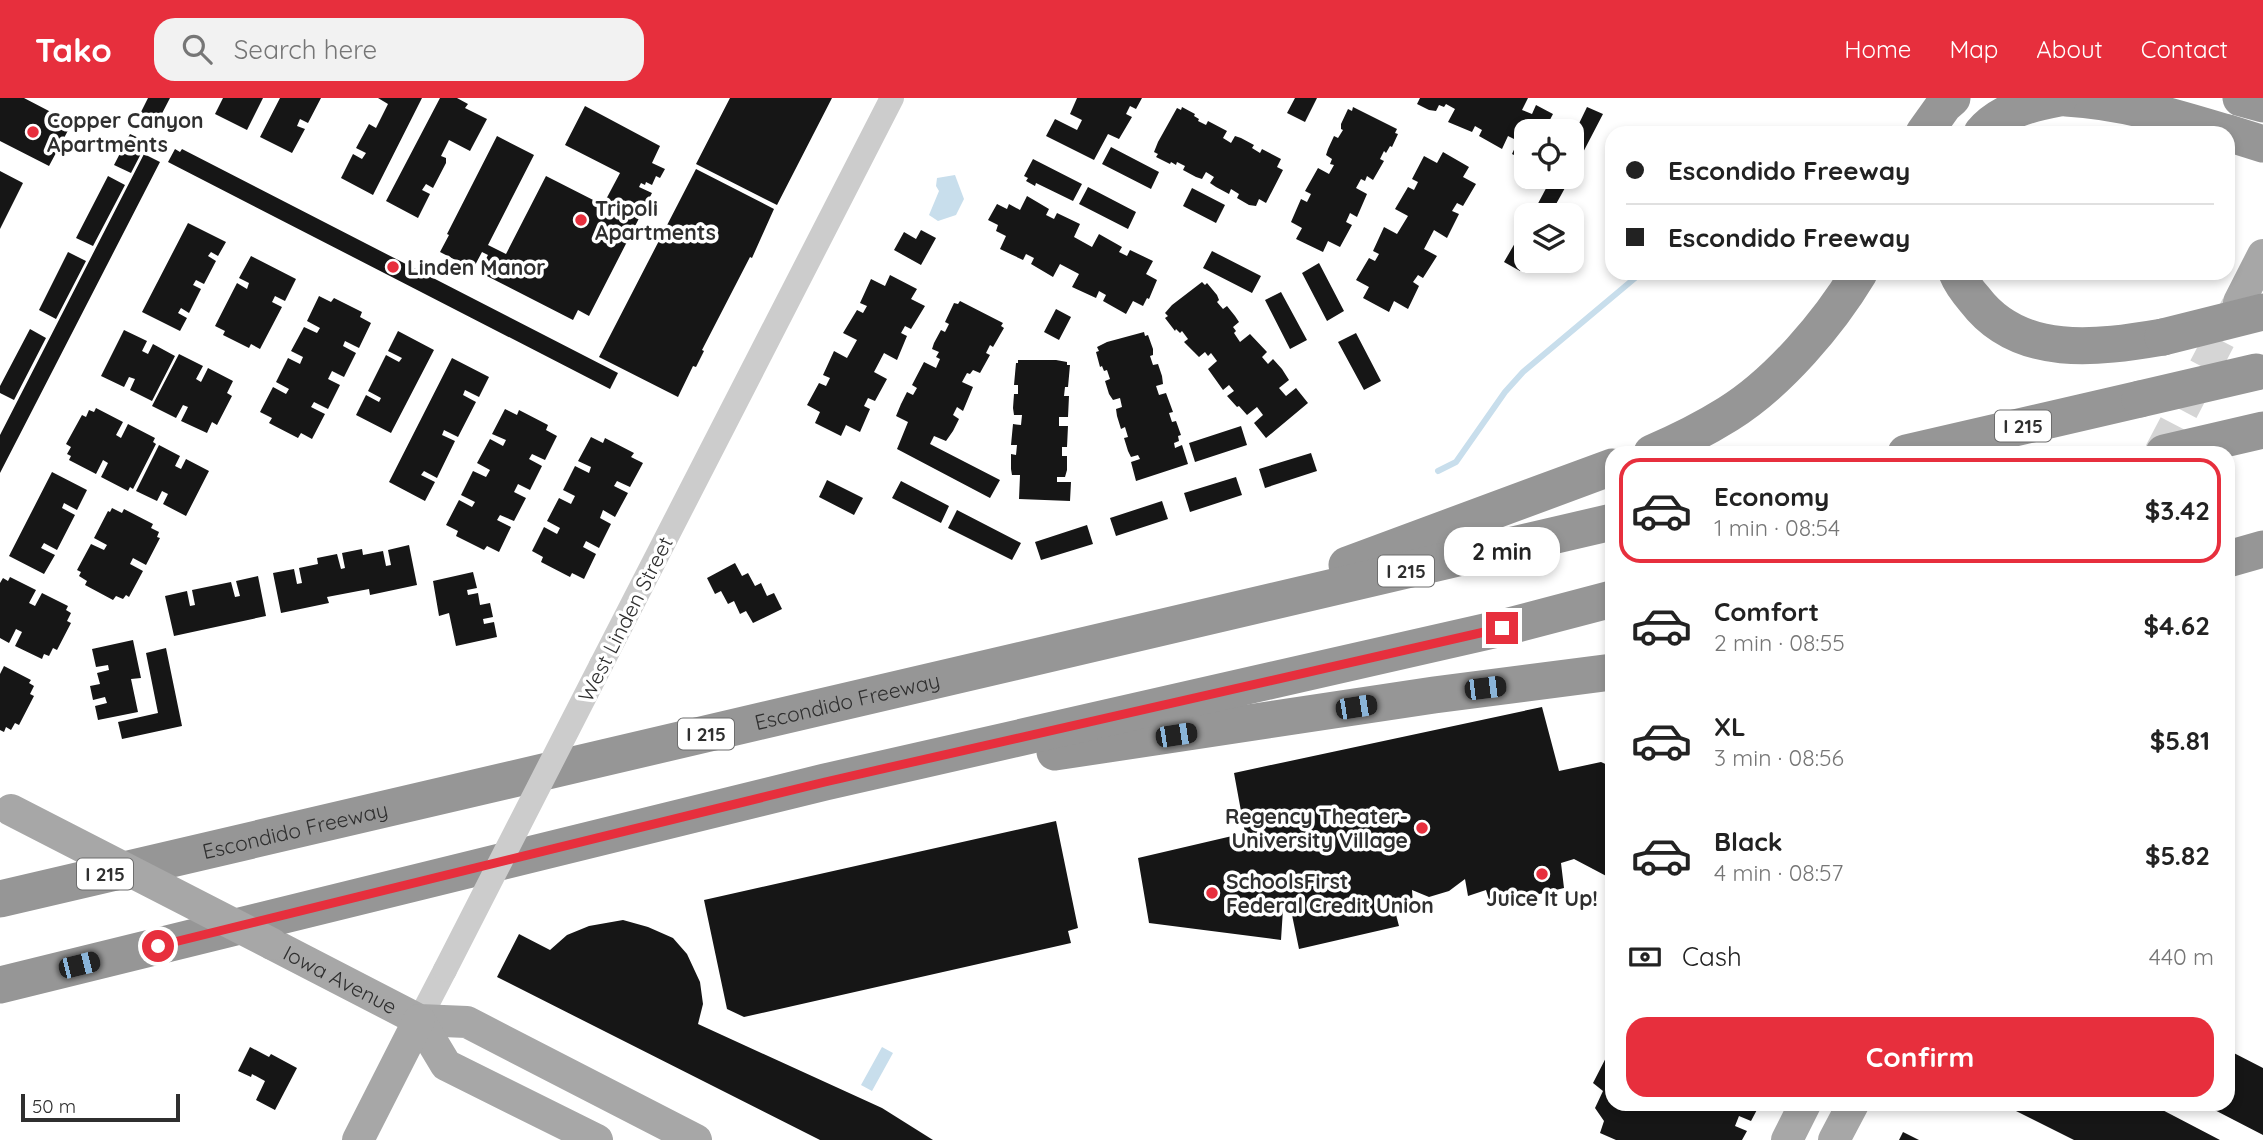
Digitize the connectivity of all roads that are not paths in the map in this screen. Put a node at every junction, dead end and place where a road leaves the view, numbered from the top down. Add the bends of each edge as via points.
1 (892, 98) edge
2 (1952, 98) edge
3 (2059, 98) edge
4 (2066, 98) edge
5 (2241, 98) edge
6 (2263, 104) edge
7 (1929, 126) edge
8 (1987, 126) edge
9 (2203, 126) edge
10 (2235, 135) edge
11 (2263, 144) edge
12 (2263, 255) edge
13 (1853, 280) edge
14 (1960, 280) edge
15 (2251, 307) edge
16 (2259, 371) edge
17 (2263, 429) edge
18 (1668, 446) edge
19 (1936, 446) edge
20 (2191, 446) edge
21 (1605, 470) edge
22 (1605, 524) edge
23 (2263, 549) edge
24 (2235, 557) edge
25 (1605, 601) edge
26 (1201, 619) junction
27 (1605, 673) edge
28 (825, 782) junction
29 (6, 807) edge
30 (0, 899) edge
31 (0, 985) edge
32 (419, 1020) junction
33 (1802, 1111) edge
34 (1849, 1111) edge
35 (358, 1140) edge
36 (597, 1140) edge
37 (696, 1140) edge
38 (1787, 1140) edge
39 (1834, 1140) edge

1 - 32 street, West Linden Street, bridge
2 - 7 highway
3 - 8 highway via 2032,103
4 - 9 highway via 2143,108
5 - 6 highway
10 - 11 highway
12 - 15 main road
13 - 18 highway via 1820,330 1758,392 1730,413
14 - 15 highway, bridge via 1986,315 2015,334 2049,344 2086,347 2163,337
16 - 19 highway, I 215, bridge
17 - 20 highway
21 - 26 highway
22 - 26 highway, Escondido Freeway / I 215
23 - 24 highway
25 - 28 highway
26 - 30 highway, Escondido Freeway / I 215
27 - 28 highway
28 - 31 highway
29 - 32 main road, Iowa Avenue, bridge
32 - 35 main road, West Linden Street
32 - 36 main road, Iowa Avenue via 446,1065
32 - 37 main road, Iowa Avenue via 467,1022
33 - 38 main road
34 - 39 main road

